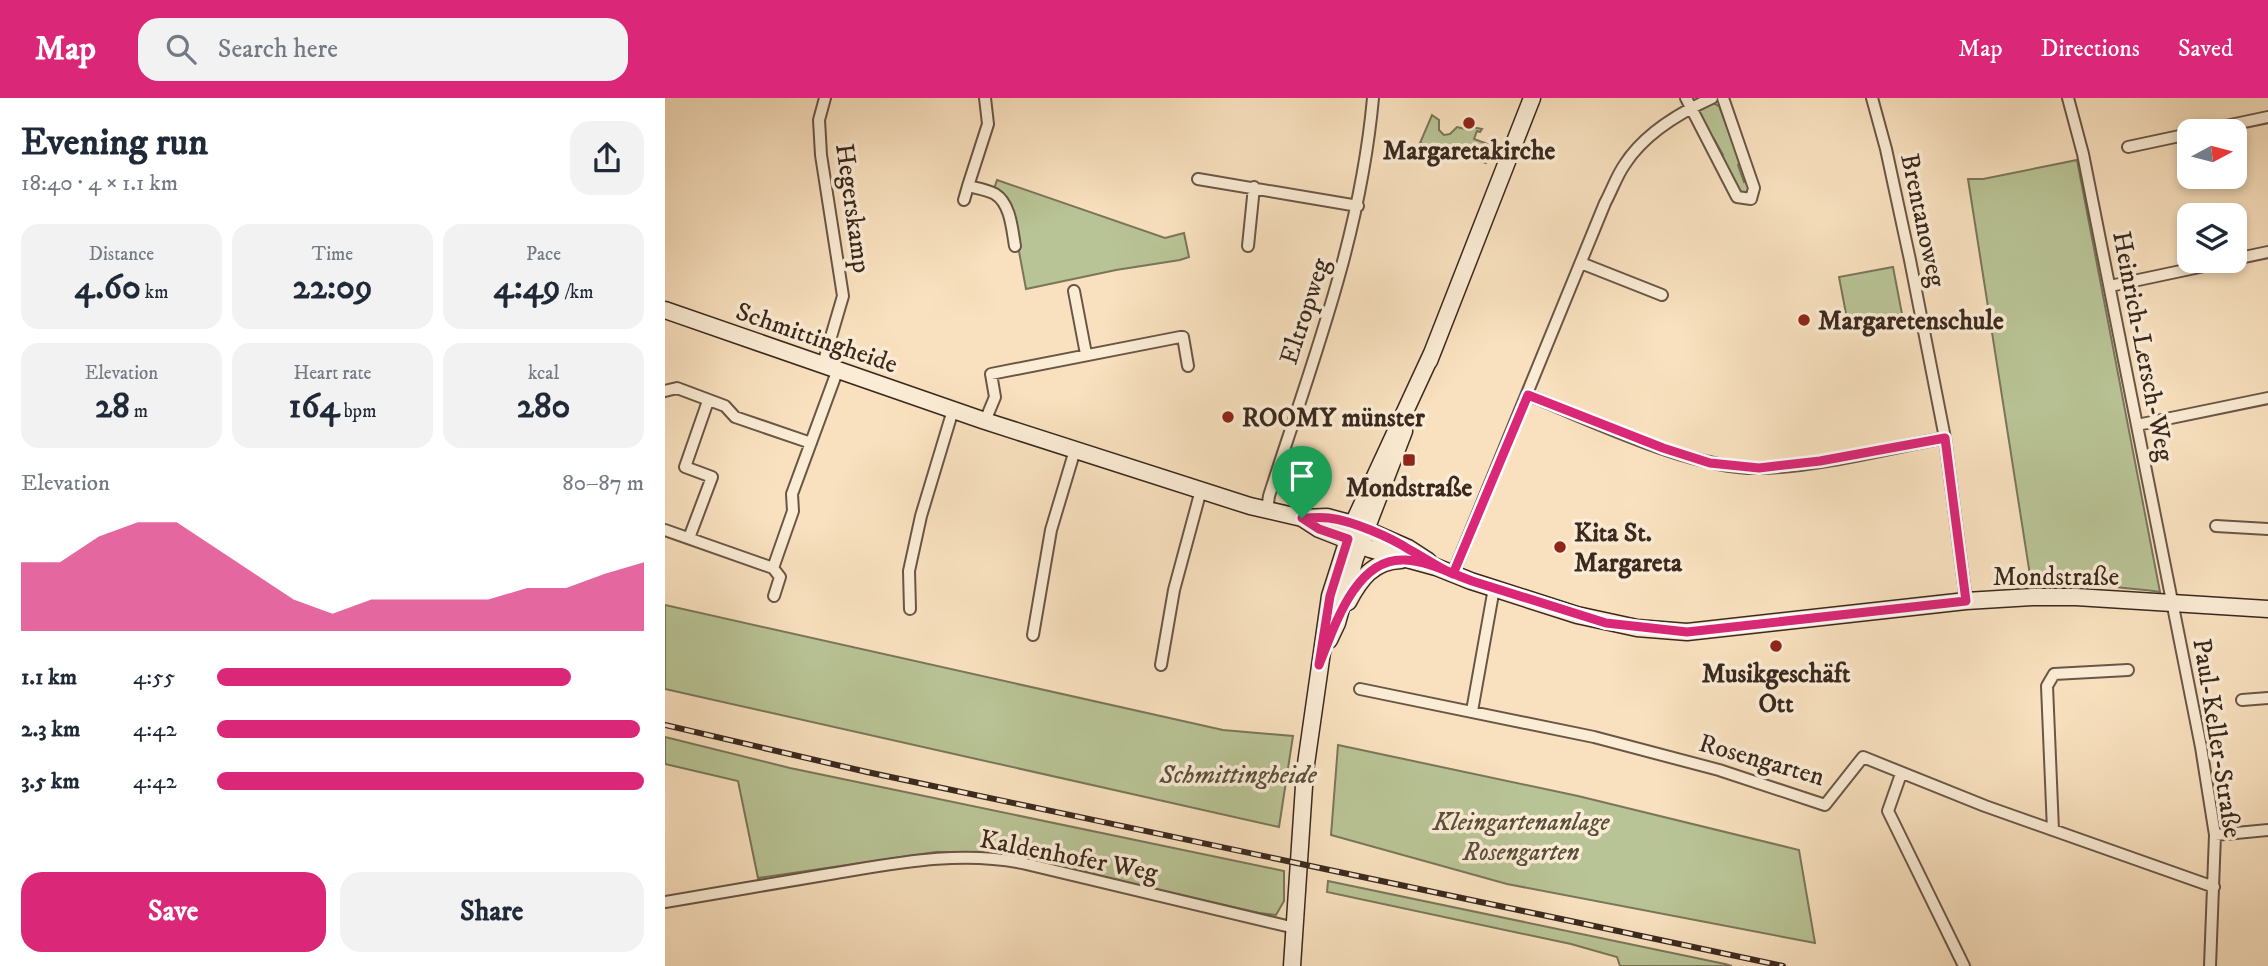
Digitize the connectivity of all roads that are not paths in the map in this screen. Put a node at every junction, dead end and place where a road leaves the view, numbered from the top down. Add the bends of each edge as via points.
1 (825, 98) edge
2 (985, 98) edge
3 (1373, 98) edge
4 (1532, 98) edge
5 (1712, 98) edge
6 (1723, 98) edge
7 (1872, 98) edge
8 (2068, 98) edge
9 (1688, 103) edge
10 (2268, 117) edge
11 (2247, 121) edge
12 (2177, 137) edge
13 (2128, 147) dead end
14 (1198, 179) dead end
15 (968, 186) junction
16 (1254, 187) junction
17 (964, 200) dead end
18 (1358, 206) junction
19 (1015, 246) dead end
20 (1248, 246) dead end
21 (2268, 252) edge
22 (2247, 256) edge
23 (1581, 263) junction
24 (2177, 272) edge
25 (2109, 286) junction
26 (1074, 291) dead end
27 (1662, 295) dead end
28 (665, 310) edge
29 (1086, 354) junction
30 (830, 366) junction
31 (1188, 366) dead end
32 (665, 391) edge
33 (1528, 395) junction
34 (2268, 398) edge
35 (708, 401) junction
36 (953, 410) junction
37 (985, 421) junction
38 (2137, 425) junction
39 (1945, 438) junction
40 (811, 443) junction
41 (1075, 450) junction
42 (1201, 490) junction
43 (1266, 510) junction
44 (2216, 526) dead end
45 (2268, 529) edge
46 (665, 530) edge
47 (1357, 534) junction
48 (689, 538) junction
49 (1406, 560) junction
50 (1436, 566) junction
51 (773, 568) junction
52 (1453, 574) junction
53 (1494, 588) junction
54 (774, 596) dead end
55 (1966, 601) junction
56 (2172, 603) junction
57 (910, 608) dead end
58 (2268, 609) edge
59 (1337, 622) junction
60 (1033, 635) dead end
61 (1161, 665) dead end
62 (1319, 665) junction
63 (2128, 670) dead end
64 (1360, 690) dead end
65 (2268, 698) edge
66 (2242, 700) dead end
67 (1472, 711) junction
68 (1901, 774) junction
69 (2053, 830) junction
70 (2268, 830) edge
71 (2215, 835) junction
72 (2214, 887) junction
73 (665, 902) edge
74 (1295, 928) junction
75 (1292, 966) edge
76 (1964, 966) edge
77 (2210, 966) edge

1 - 30 street, Hegerskamp via 819,120 821,155 843,296
2 - 15 street via 988,124
3 - 18 street, Eltropweg
4 - 47 street via 1395,458
5 - 9 street
6 - 9 street via 1754,188 1751,198 1737,197
7 - 39 street, Brentanoweg
8 - 25 street, Heinrich-Lersch-Weg
9 - 23 street via 1624,165
10 - 11 street
12 - 13 street
14 - 16 street
15 - 17 street
15 - 19 street via 999,198 1009,215
16 - 18 street
16 - 20 street
18 - 43 street, Eltropweg
21 - 22 street
23 - 27 street
23 - 33 street
24 - 25 street
25 - 38 street, Heinrich-Lersch-Weg
26 - 29 street
28 - 30 street, Schmittingheide
29 - 31 street via 1183,337
29 - 37 street via 991,374 995,397
30 - 36 street, Schmittingheide
30 - 40 street, Hegerskamp
32 - 35 street via 677,388
33 - 39 street via 1710,463 1759,468
33 - 52 street
34 - 38 street
35 - 40 street via 725,406 735,417
35 - 48 street via 685,467 712,477
36 - 37 street, Schmittingheide
36 - 57 street via 921,516 909,572
37 - 41 street, Schmittingheide
38 - 56 street, Heinrich-Lersch-Weg
39 - 55 street, Brentanoweg
40 - 51 street, Hegerskamp
41 - 42 street, Schmittingheide
41 - 60 street via 1051,530
42 - 43 street, Schmittingheide
42 - 61 street via 1174,590
43 - 47 street, Schmittingheide via 1302,518 1327,517
44 - 45 street
46 - 48 street
47 - 49 street, Mondstraße
47 - 50 street, Mondstraße via 1408,548
47 - 59 street
47 - 62 street via 1330,596
48 - 51 street
49 - 50 street, Mondstraße
49 - 59 street via 1386,562 1368,571
50 - 52 street, Mondstraße
51 - 54 street via 780,578
52 - 53 street, Mondstraße
53 - 55 street, Mondstraße via 1606,623 1687,632
53 - 67 street
55 - 56 street, Mondstraße via 2076,597
56 - 58 street, Mondstraße
56 - 71 street, Paul-Keller-Straße
59 - 62 street
62 - 74 street via 1305,771
63 - 69 street via 2054,674 2047,686
64 - 67 street, Rosengarten
65 - 66 street
67 - 68 street, Rosengarten via 1719,770 1825,805 1863,757
68 - 69 street, Rosengarten
68 - 76 street via 1888,811
69 - 72 street, Rosengarten
70 - 71 street
71 - 72 street, Paul-Keller-Straße
72 - 77 street, Paul-Keller-Straße
73 - 74 street, Kaldenhofer Weg via 903,862 985,858
74 - 75 street

